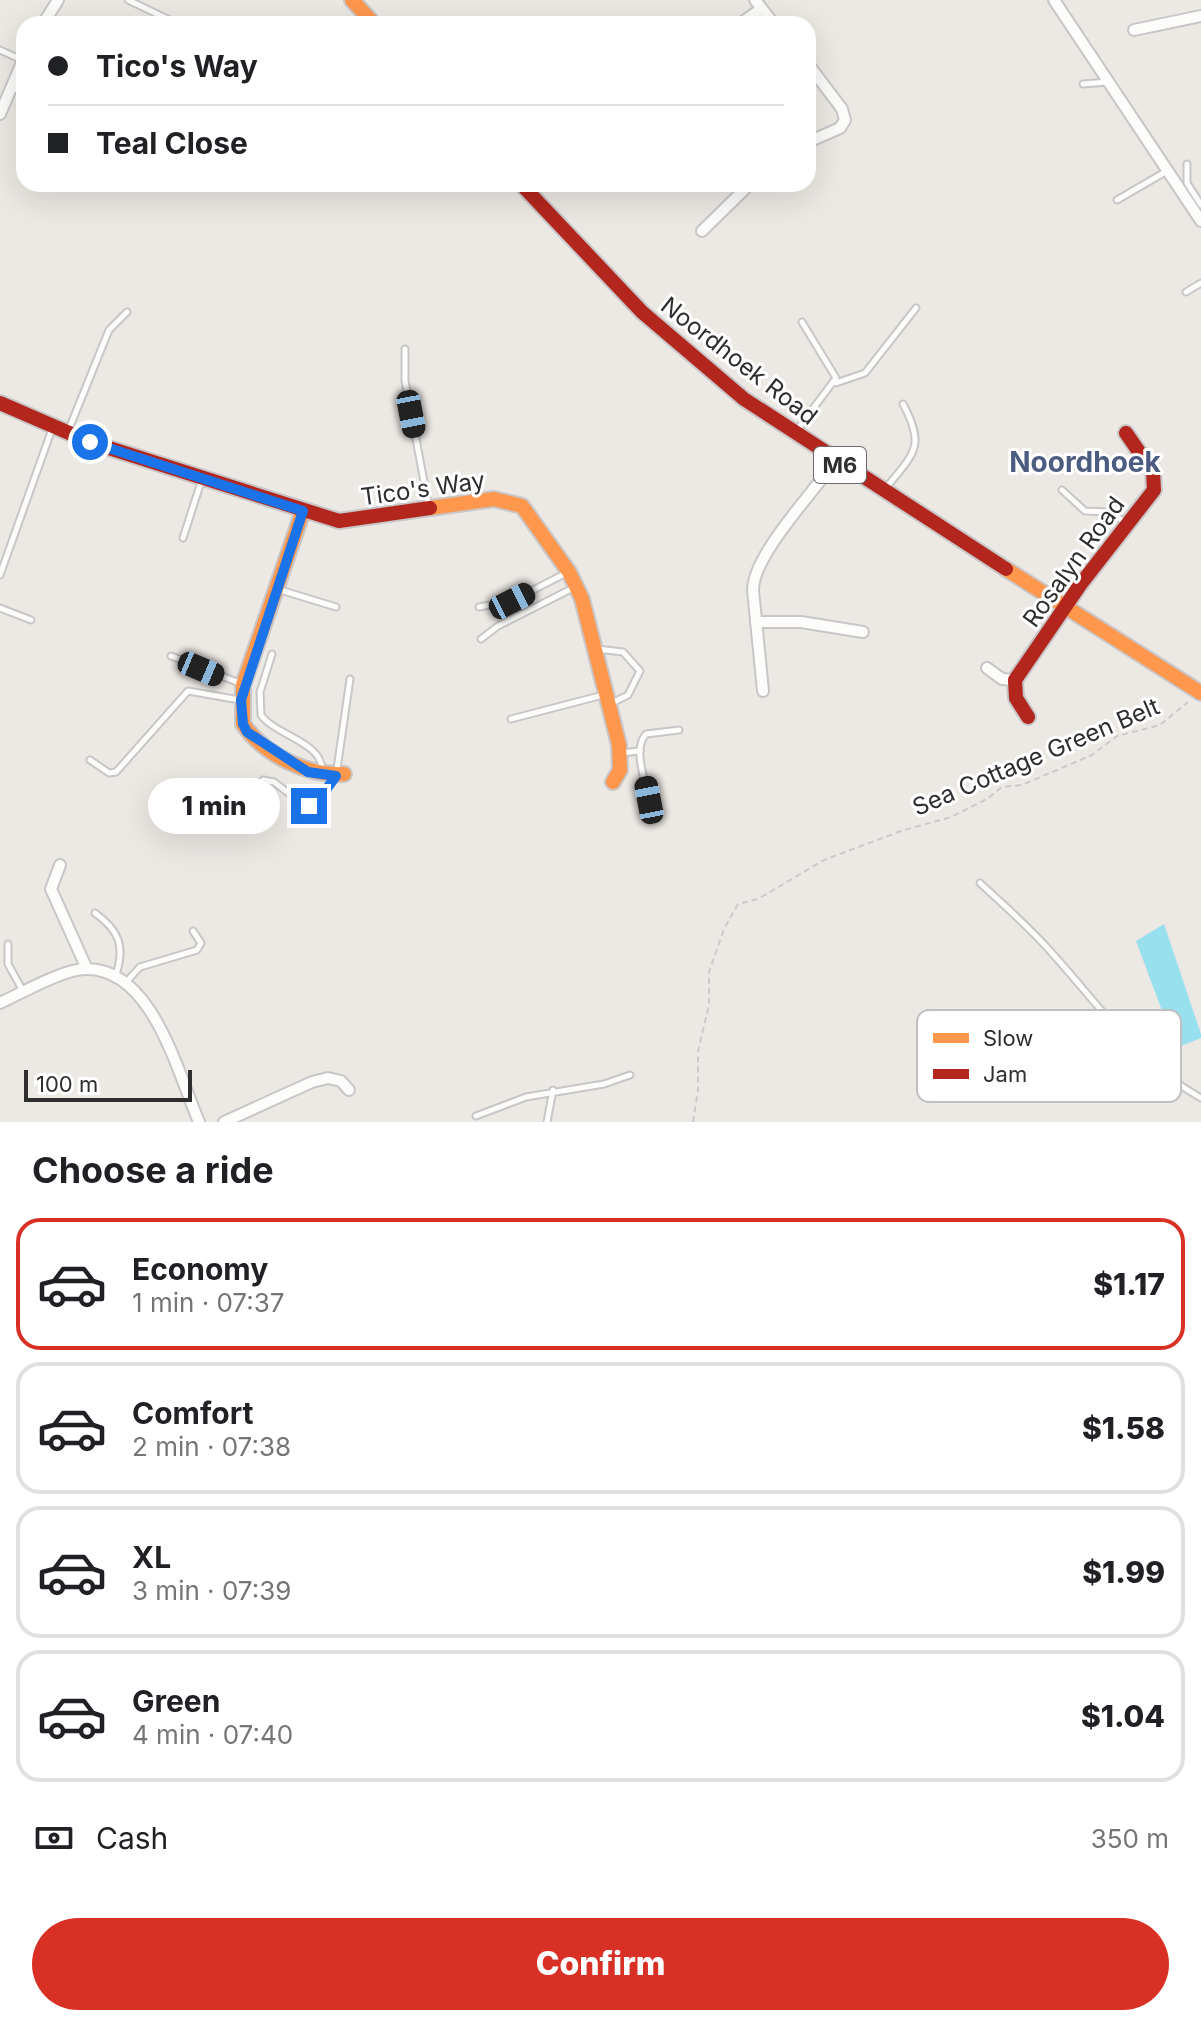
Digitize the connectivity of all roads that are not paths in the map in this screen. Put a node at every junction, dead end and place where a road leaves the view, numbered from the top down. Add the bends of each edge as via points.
1 (128, 0) edge
2 (352, 0) edge
3 (1054, 0) edge
4 (161, 16) edge
5 (367, 16) edge
6 (1201, 16) edge
7 (1134, 30) dead end
8 (816, 75) edge
9 (16, 76) edge
10 (1108, 82) junction
11 (1083, 84) dead end
12 (10, 88) junction
13 (16, 89) edge
14 (0, 114) edge
15 (816, 138) edge
16 (1187, 164) dead end
17 (1168, 170) junction
18 (529, 192) edge
19 (742, 192) edge
20 (1117, 200) dead end
21 (1201, 205) edge
22 (1201, 221) edge
23 (702, 231) dead end
24 (1201, 283) edge
25 (1186, 292) dead end
26 (916, 308) dead end
27 (127, 312) dead end
28 (802, 322) dead end
29 (405, 349) dead end
30 (835, 384) junction
31 (0, 403) edge
32 (903, 404) dead end
33 (52, 428) junction
34 (1126, 433) dead end
35 (67, 434) junction
36 (794, 434) junction
37 (835, 461) junction
38 (203, 479) junction
39 (1062, 490) dead end
40 (883, 492) junction
41 (429, 509) junction
42 (303, 511) junction
43 (1127, 525) junction
44 (183, 538) dead end
45 (569, 572) junction
46 (0, 575) edge
47 (577, 586) junction
48 (276, 589) junction
49 (1064, 606) junction
50 (336, 607) dead end
51 (479, 607) dead end
52 (0, 608) edge
53 (31, 620) dead end
54 (756, 622) junction
55 (863, 632) dead end
56 (481, 639) dead end
57 (596, 649) junction
58 (272, 654) dead end
59 (171, 656) dead end
60 (987, 668) dead end
61 (350, 679) dead end
62 (1015, 680) junction
63 (763, 691) dead end
64 (1199, 691) edge
65 (242, 692) junction
66 (609, 699) junction
67 (1028, 717) dead end
68 (511, 719) dead end
69 (679, 730) dead end
70 (640, 751) junction
71 (620, 753) junction
72 (90, 760) dead end
73 (334, 776) junction
74 (613, 782) dead end
75 (649, 800) dead end
76 (236, 808) dead end
77 (60, 865) dead end
78 (980, 883) dead end
79 (95, 913) dead end
80 (193, 931) dead end
81 (8, 944) dead end
82 (87, 969) junction
83 (116, 975) junction
84 (127, 981) junction
85 (23, 992) junction
86 (0, 1003) edge
87 (1101, 1010) edge
88 (630, 1075) dead end
89 (1181, 1087) edge
90 (349, 1090) dead end
91 (553, 1090) junction
92 (1201, 1098) edge
93 (476, 1116) dead end
94 (199, 1122) edge
95 (224, 1122) edge
96 (547, 1122) edge

1 - 4 lane
2 - 5 street
3 - 10 street
6 - 7 street
8 - 15 street via 845,120 840,128
9 - 12 street
10 - 11 lane
10 - 17 street
12 - 13 lane
12 - 14 street
16 - 21 lane via 1187,183
17 - 20 lane
17 - 22 street
18 - 36 street, Noordhoek Road / M6 via 651,321
19 - 23 street
24 - 25 lane
26 - 30 lane via 865,373
27 - 35 lane via 109,330
28 - 30 lane via 834,371
29 - 41 lane via 405,381
30 - 36 lane
31 - 33 street, Tico's Way
32 - 40 lane via 917,435 916,448
33 - 35 street, Tico's Way
33 - 46 lane
34 - 43 street, Rosalyn Road via 1156,484
35 - 38 street, Tico's Way
36 - 37 street, Noordhoek Road / M6
37 - 40 street, Noordhoek Road / M6
37 - 54 street via 758,568 753,584
38 - 42 street, Tico's Way
38 - 44 lane
39 - 43 lane via 1085,511 1113,513
40 - 49 street, Noordhoek Road / M6
41 - 42 street, Tico's Way via 351,522
41 - 45 street, Tico's Way via 494,499 515,503 529,512
42 - 48 street
43 - 49 street, Rosalyn Road
45 - 47 street, Tico's Way
45 - 51 lane via 512,601
47 - 56 lane
47 - 57 street, Tico's Way
48 - 50 lane
48 - 65 street
49 - 62 street, Rosalyn Road
49 - 64 street, Noordhoek Road / M6
52 - 53 lane
54 - 55 street via 801,622
54 - 63 street
57 - 66 street, Tico's Way
57 - 66 lane via 623,652 640,671 628,695
58 - 73 lane via 260,692 261,715 313,751
59 - 65 lane
60 - 62 street via 1002,679
61 - 73 lane
62 - 67 street via 1018,705
65 - 72 lane via 188,691 116,772
65 - 73 street via 247,732 308,772
66 - 68 lane
66 - 71 street, Tico's Way
69 - 70 lane via 646,734
70 - 71 lane
70 - 75 lane
71 - 74 street, Tico's Way
73 - 76 lane via 309,806 263,780
77 - 82 street via 51,889
78 - 87 lane via 1033,932
79 - 83 lane via 119,938
80 - 84 lane via 201,943 197,950 140,967
81 - 85 lane via 8,964
82 - 83 street
82 - 85 street
83 - 84 street
84 - 94 street via 147,1003
85 - 86 street
88 - 91 lane
89 - 92 lane
90 - 95 street via 341,1081 323,1079
91 - 93 lane
91 - 96 lane

